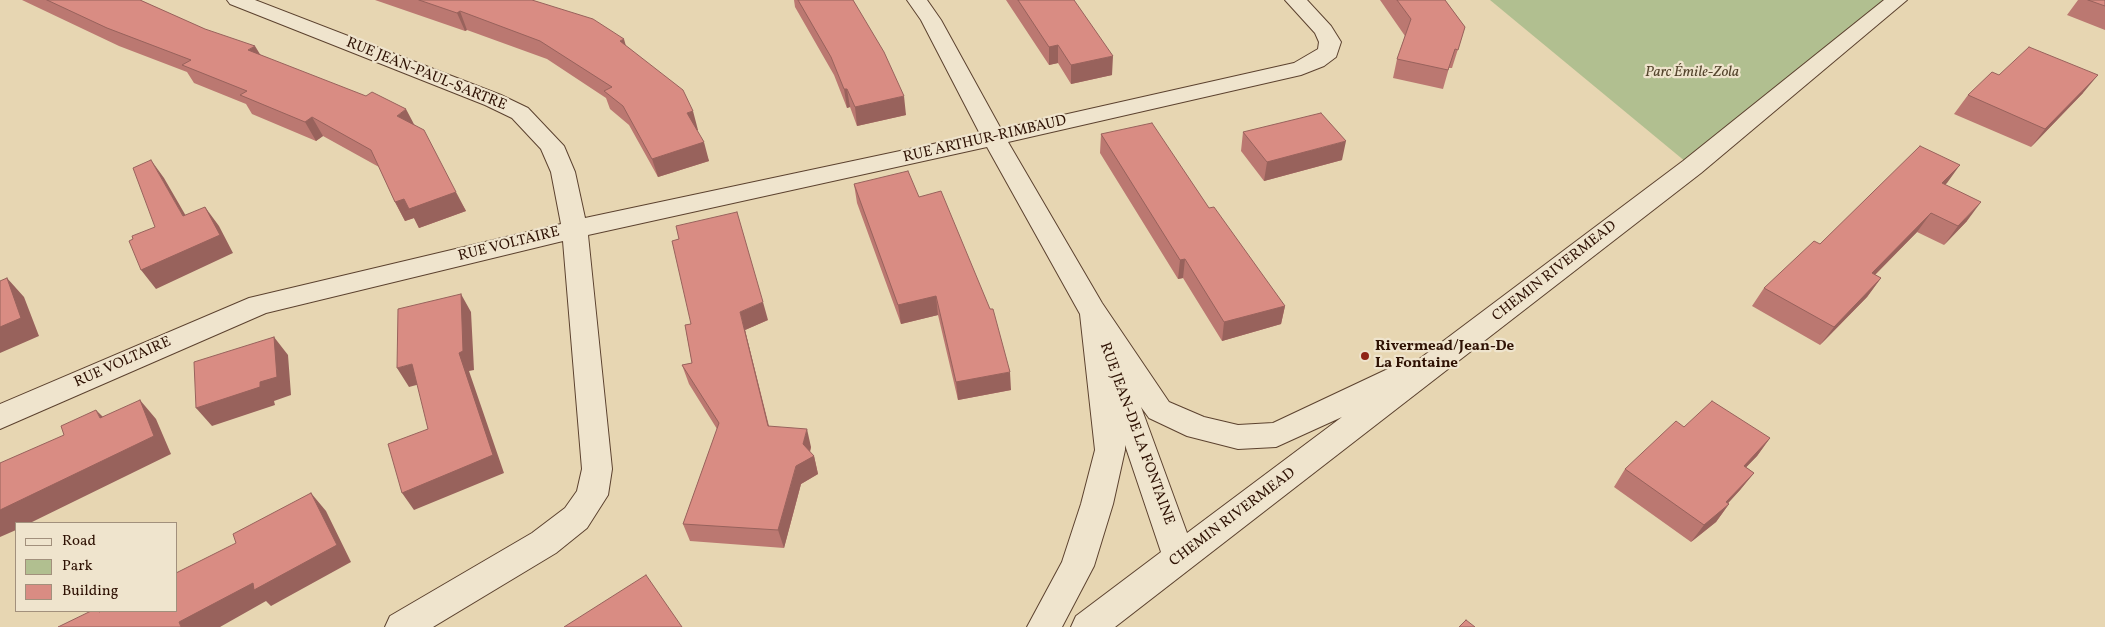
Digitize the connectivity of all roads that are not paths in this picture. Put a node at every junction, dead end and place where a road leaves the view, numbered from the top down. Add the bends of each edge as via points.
1 (237, 0) edge
2 (917, 0) edge
3 (1295, 0) edge
4 (1897, 0) edge
5 (994, 138) junction
6 (575, 229) junction
7 (1092, 310) junction
8 (1452, 351) junction
9 (0, 417) edge
10 (1180, 558) junction
11 (402, 627) edge
12 (1044, 627) edge
13 (1088, 627) edge

1 - 6 street, RUE JEAN-PAUL-SARTRE via 520,113 552,146 563,172
2 - 5 street, RUE JEAN-DE LA FONTAINE
3 - 5 street, RUE ARTHUR-RIMBAUD via 1324,30 1330,42 1328,52 1301,68
4 - 8 street, CHEMIN RIVERMEAD via 1692,167
5 - 6 street, RUE ARTHUR-RIMBAUD
5 - 7 street, RUE JEAN-DE LA FONTAINE
6 - 9 street, RUE VOLTAIRE via 259,305
6 - 11 street, RUE VOLTAIRE via 598,469 592,494 576,518 544,544
7 - 8 street, RUE JEAN-DE LA FONTAINE via 1159,410 1198,428 1238,437 1276,435
7 - 10 street, RUE JEAN-DE LA FONTAINE
7 - 12 street, RUE JEAN-DE LA FONTAINE via 1110,450 1098,504 1077,566
8 - 10 street, CHEMIN RIVERMEAD
10 - 13 street, CHEMIN RIVERMEAD

